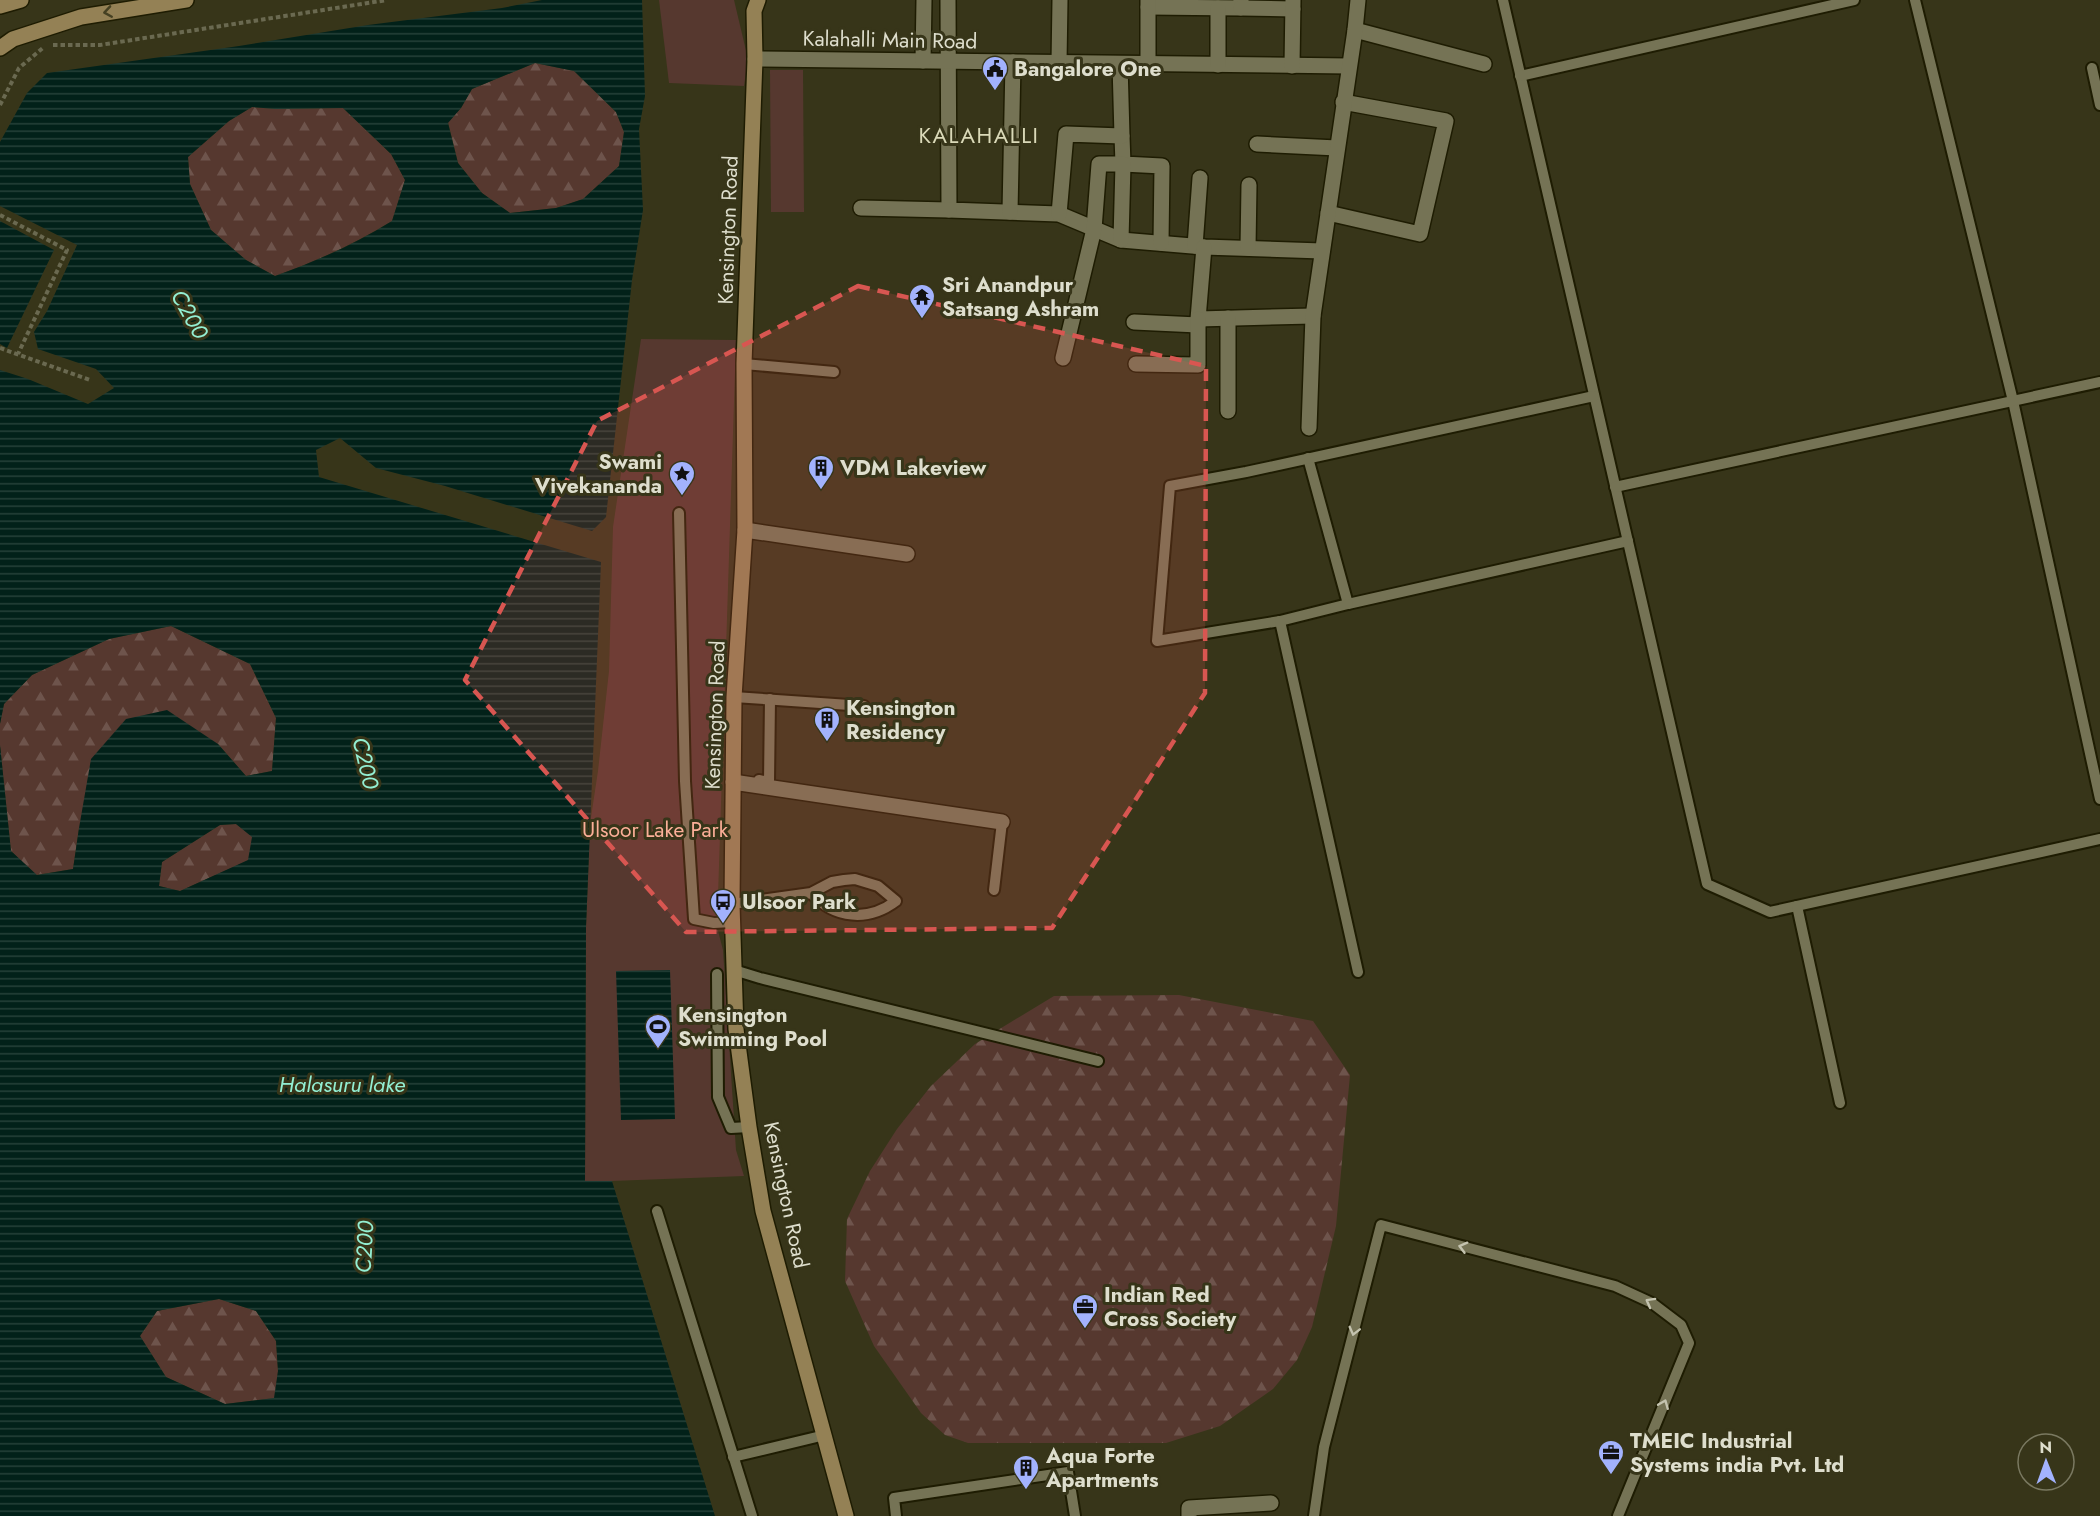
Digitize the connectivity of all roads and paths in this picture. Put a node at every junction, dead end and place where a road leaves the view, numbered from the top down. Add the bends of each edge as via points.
1 (21, 0) edge
2 (186, 0) edge
3 (387, 0) edge
4 (924, 0) edge
5 (948, 0) edge
6 (1060, 0) edge
7 (1358, 0) edge
8 (1503, 0) edge
9 (1854, 0) edge
10 (1915, 0) edge
11 (753, 4) edge
12 (1148, 4) edge
13 (1241, 4) edge
14 (1293, 4) edge
15 (0, 6) edge
16 (1218, 8) junction
17 (1355, 30) junction
18 (0, 48) edge
19 (755, 59) junction
20 (923, 61) junction
21 (947, 61) junction
22 (1013, 62) junction
23 (1059, 63) junction
24 (1120, 64) junction
25 (1148, 64) junction
26 (1484, 64) dead end
27 (1218, 65) junction
28 (1292, 66) junction
29 (1348, 66) junction
30 (2092, 68) dead end
31 (1520, 76) junction
32 (1344, 102) junction
33 (0, 105) edge
34 (2100, 105) edge
35 (1122, 136) junction
36 (1257, 144) dead end
37 (1337, 148) junction
38 (1124, 164) junction
39 (1200, 178) dead end
40 (1249, 185) dead end
41 (861, 208) dead end
42 (950, 210) junction
43 (1010, 212) junction
44 (1328, 213) junction
45 (1059, 214) junction
46 (0, 215) edge
47 (1095, 229) junction
48 (1121, 240) junction
49 (1161, 243) junction
50 (1200, 246) junction
51 (1248, 248) junction
52 (1322, 251) junction
53 (1313, 316) junction
54 (1228, 318) junction
55 (1134, 322) dead end
56 (1198, 322) junction
57 (0, 348) edge
58 (18, 354) junction
59 (1063, 358) dead end
60 (744, 364) junction
61 (1136, 364) dead end
62 (834, 372) dead end
63 (90, 380) dead end
64 (2100, 382) edge
65 (1594, 396) junction
66 (2013, 401) junction
67 (1228, 411) dead end
68 (1309, 428) dead end
69 (1308, 458) junction
70 (1615, 487) junction
71 (678, 513) dead end
72 (745, 530) junction
73 (1628, 541) junction
74 (907, 554) dead end
75 (1348, 604) junction
76 (1280, 621) junction
77 (734, 697) junction
78 (770, 699) junction
79 (864, 706) dead end
80 (733, 779) junction
81 (2100, 799) edge
82 (1002, 822) joint
83 (2100, 840) edge
84 (994, 890) dead end
85 (811, 892) junction
86 (732, 904) junction
87 (1797, 906) junction
88 (732, 922) junction
89 (734, 970) junction
90 (1358, 972) dead end
91 (717, 974) dead end
92 (1098, 1061) dead end
93 (1840, 1103) dead end
94 (749, 1127) junction
95 (657, 1211) dead end
96 (825, 1435) junction
97 (733, 1457) junction
98 (1271, 1503) dead end
99 (1189, 1512) edge
100 (752, 1516) edge
101 (846, 1516) edge
102 (896, 1516) edge
103 (1075, 1516) edge
104 (1314, 1516) edge
105 (1618, 1516) edge

1 - 15 main road
2 -> 18 main road via 81,17 13,39
3 - 33 path via 100,45 47,45 19,68
4 - 20 street
5 - 21 street
6 - 23 street
7 - 17 street
8 - 31 lane
9 - 31 lane
10 - 66 lane
11 - 19 main road, Kensington Road
12 - 16 street
12 - 25 street
13 - 14 street
13 - 16 street
14 - 28 street
16 - 27 street
17 - 26 street
17 - 29 street
19 - 20 street, Kalahalli Main Road
19 - 60 main road, Kensington Road
20 - 21 street, Kalahalli Main Road
21 - 22 street, Kalahalli Main Road
21 - 42 street
22 - 23 street, Kalahalli Main Road
22 - 43 street
23 - 24 street, Kalahalli Main Road
24 - 25 street, Kalahalli Main Road
24 - 35 street
25 - 27 street, Kalahalli Main Road
27 - 28 street, Kalahalli Main Road
28 - 29 street, Kalahalli Main Road
29 - 32 street
30 - 34 lane
31 - 65 lane
32 - 37 street
32 - 44 street via 1446,121 1420,234
35 - 38 street
35 - 45 street via 1066,134
36 - 37 street
37 - 44 street
38 - 47 street via 1099,164
38 - 48 street
38 - 49 street via 1162,166
39 - 50 street
40 - 51 street
41 - 42 street
42 - 43 street
43 - 45 street
44 - 52 street
45 - 47 street
46 - 58 path via 67,250
47 - 48 street
47 - 59 street
48 - 49 street
49 - 50 street
50 - 51 street
50 - 56 street
51 - 52 street
52 - 53 street
53 - 54 street
53 - 68 street
54 - 56 street
54 - 67 street
55 - 56 street
56 - 61 street via 1198,365
57 - 58 path
58 - 63 path
60 - 62 lane
60 - 72 main road, Kensington Road
64 - 66 lane
65 - 69 lane
65 - 70 lane
66 - 70 lane
66 - 81 lane
69 - 75 lane
69 - 76 lane via 1170,486 1157,641
70 - 73 lane
71 - 88 lane via 685,781 694,919
72 - 74 street
72 - 77 main road, Kensington Road
73 - 75 lane
73 - 87 lane via 1707,884 1770,912
75 - 76 lane
76 - 90 lane
77 - 78 lane
77 - 80 main road, Kensington Road
78 - 79 lane
78 - 80 lane via 769,782
80 - 82 street
80 - 86 main road, Kensington Road
82 - 84 lane
83 - 87 lane
85 - 85 lane via 832,882 855,879 878,886 896,901 869,915 848,915 827,907
85 - 86 lane
86 - 88 main road, Kensington Road
87 - 93 lane
88 - 89 main road, Kensington Road
89 - 92 lane
89 - 94 main road, Kensington Road via 736,1029
91 - 94 lane via 718,1097 731,1128
94 - 96 main road, Kensington Road via 763,1211
95 - 97 lane
96 - 97 lane
96 - 101 main road, Kensington Road
97 - 100 lane
98 - 99 street
102 - 103 lane via 894,1498 1068,1472
105 -> 104 lane via 1689,1343 1682,1324 1652,1303 1615,1286 1381,1225 1324,1447

